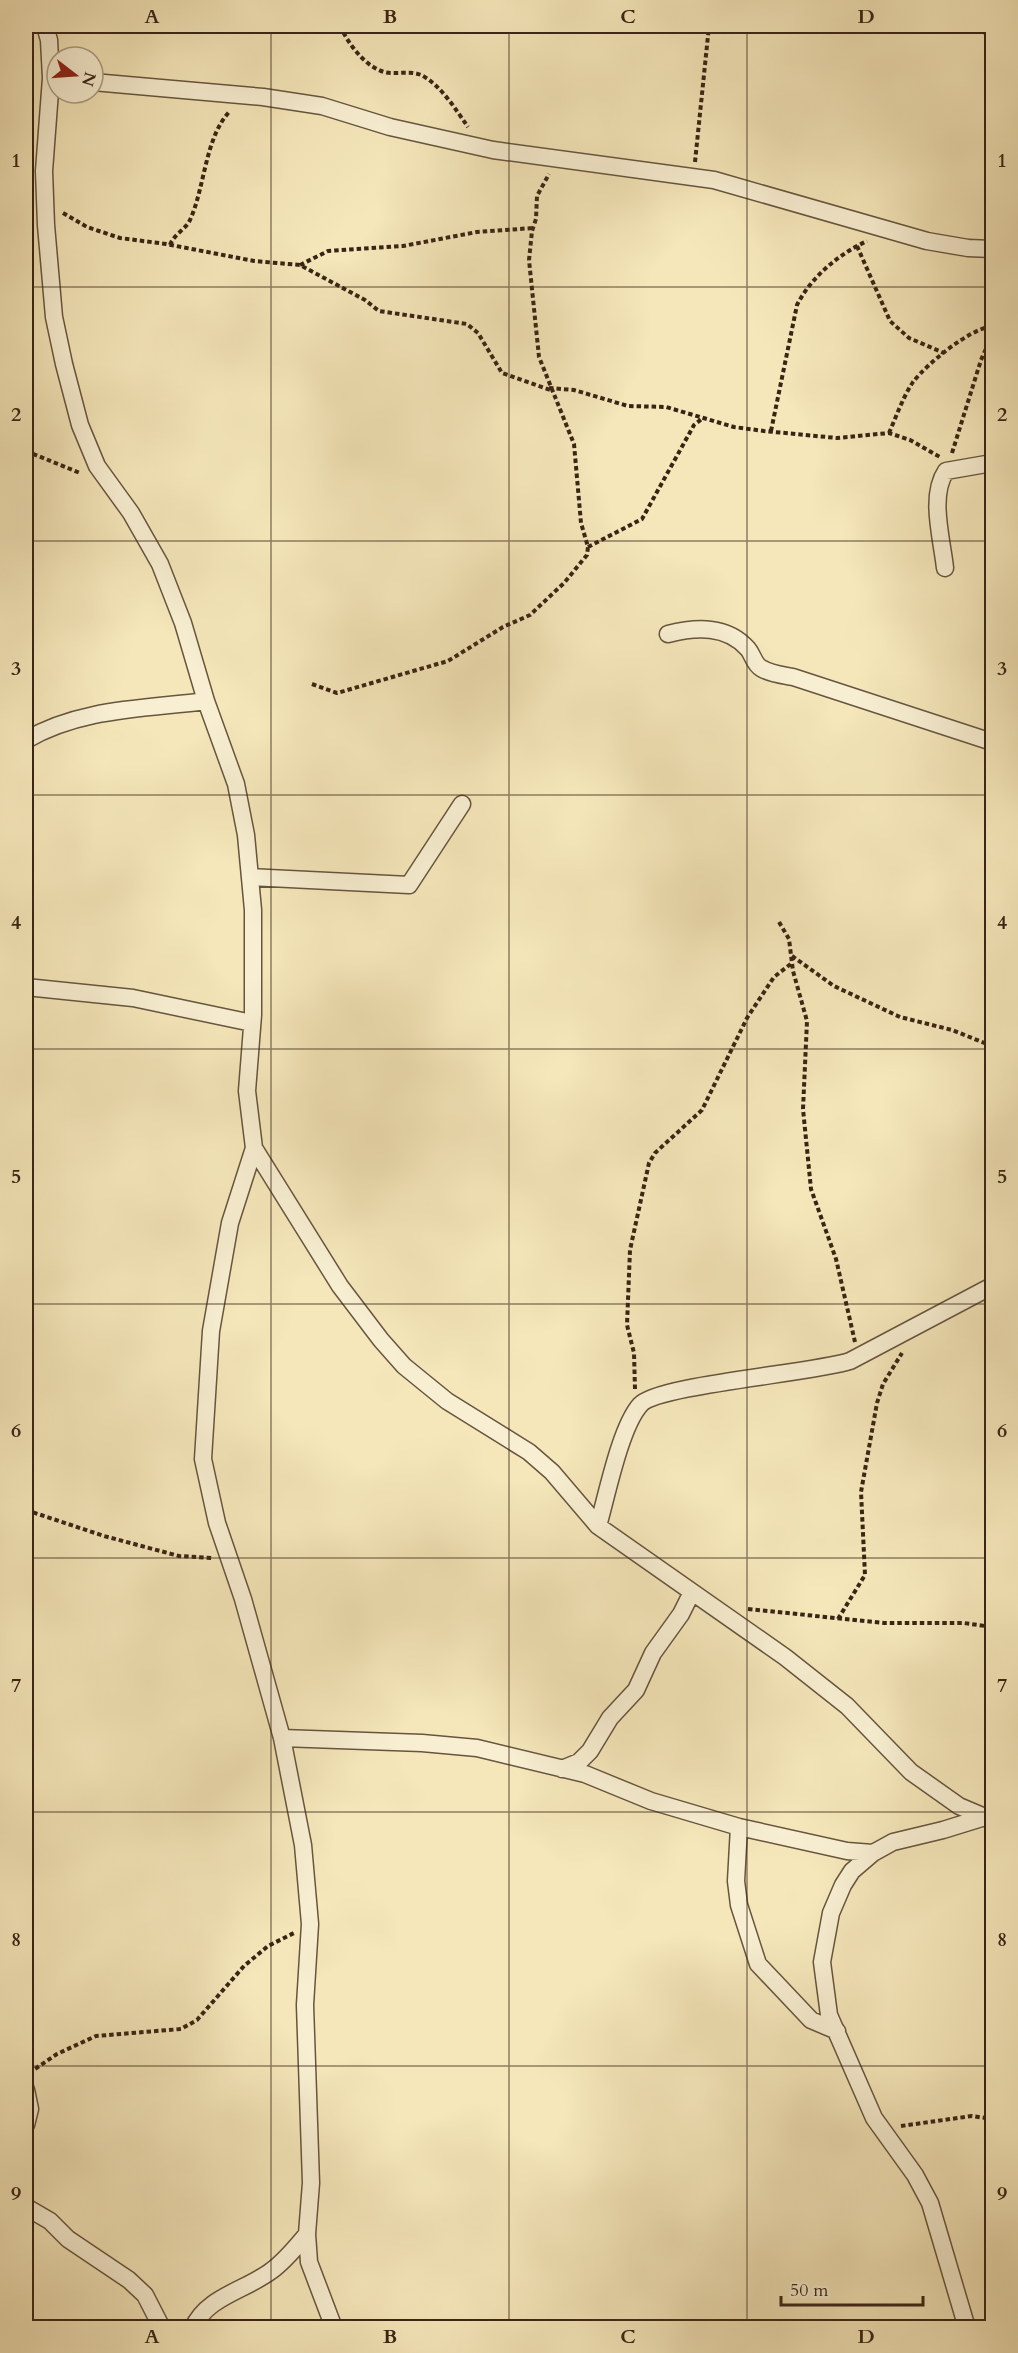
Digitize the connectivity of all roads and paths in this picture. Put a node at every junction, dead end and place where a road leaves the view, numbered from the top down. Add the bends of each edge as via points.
1 (45, 26) edge
2 (340, 26) edge
3 (710, 26) edge
4 (988, 26) edge
5 (993, 27) edge
6 (50, 45) edge
7 (105, 83) edge
8 (245, 95) junction
9 (51, 105) edge
10 (482, 148) junction
11 (554, 159) junction
12 (694, 177) junction
13 (45, 202) junction
14 (533, 228) junction
15 (890, 230) junction
16 (170, 245) junction
17 (857, 246) junction
18 (993, 249) edge
19 (300, 265) junction
20 (993, 326) edge
21 (993, 335) edge
22 (944, 352) junction
23 (550, 389) junction
24 (704, 417) junction
25 (771, 431) junction
26 (889, 433) junction
27 (26, 451) edge
28 (993, 463) edge
29 (110, 483) junction
30 (588, 547) junction
31 (945, 568) dead end
32 (668, 634) dead end
33 (312, 684) dead end
34 (206, 701) junction
35 (26, 740) edge
36 (993, 742) edge
37 (462, 804) dead end
38 (251, 877) junction
39 (779, 922) dead end
40 (792, 956) junction
41 (792, 963) junction
42 (26, 987) edge
43 (252, 1023) junction
44 (993, 1046) edge
45 (254, 1148) junction
46 (993, 1286) edge
47 (919, 1327) junction
48 (857, 1358) junction
49 (634, 1415) junction
50 (26, 1510) edge
51 (598, 1526) junction
52 (228, 1556) junction
53 (692, 1592) junction
54 (742, 1608) dead end
55 (838, 1619) junction
56 (993, 1627) edge
57 (282, 1738) junction
58 (562, 1769) junction
59 (989, 1819) edge
60 (739, 1827) junction
61 (873, 1853) junction
62 (310, 1924) junction
63 (837, 2031) junction
64 (26, 2075) edge
65 (26, 2091) edge
66 (993, 2119) edge
67 (26, 2125) edge
68 (881, 2129) junction
69 (26, 2206) edge
70 (307, 2234) junction
71 (162, 2328) edge
72 (193, 2328) edge
73 (334, 2328) edge
74 (967, 2328) edge

1 - 6 street
2 - 10 path via 357,53 384,72 425,77 453,105
3 - 12 path
4 - 5 street
7 - 8 street
8 - 10 street via 322,106 390,127
8 - 16 path via 222,119 190,220
9 - 13 street
10 - 11 street
11 - 12 street
11 - 14 path via 537,196
12 - 15 street
13 - 16 path via 102,232
13 - 29 street via 54,317 64,364 80,425 97,466
14 - 19 path via 477,232 402,246 328,251
14 - 23 path via 528,260 539,357
15 - 17 path
15 - 18 street via 927,241
16 - 19 path via 254,261
17 - 22 path via 890,321 909,338
17 - 25 path via 828,266 797,305
19 - 23 path via 379,311 472,326 502,373
20 - 22 path
21 - 26 path via 981,360 950,461
22 - 26 path via 913,383
23 - 24 path via 574,390 628,406 666,407
23 - 30 path via 574,444 581,523
24 - 25 path via 734,427
24 - 30 path via 694,425 642,519
25 - 26 path via 837,438
27 - 29 path
28 - 31 street via 946,471 940,480 938,511
29 - 34 street via 160,564 183,623
30 - 33 path via 584,561 540,607 448,661 337,693
32 - 36 street via 697,628 729,634 741,641 762,669
34 - 35 street via 110,710 61,724
34 - 38 street via 236,784
37 - 38 street via 409,885
38 - 43 street
39 - 40 path via 789,939
40 - 41 path
40 - 44 path via 834,986 900,1017 952,1030
41 - 48 path via 807,1022 803,1109 811,1189 836,1259
41 - 49 path via 774,977 747,1018 702,1110 649,1162 630,1250 627,1325 634,1353
42 - 43 street via 133,998
43 - 45 street via 247,1091
45 - 51 street via 340,1286 396,1357 447,1401 529,1452 552,1472
45 - 52 street via 230,1223 211,1330 205,1402 203,1459
46 - 47 street
47 - 48 street
47 - 55 path via 883,1384 877,1403 861,1491 865,1575
48 - 49 street via 831,1367 660,1395 641,1404
49 - 51 street
50 - 52 path via 179,1556
51 - 53 street
52 - 57 street
53 - 58 street via 653,1653 636,1690 610,1718 590,1751 579,1762
53 - 59 street via 847,1706 911,1772 959,1806
54 - 55 path
55 - 56 path
57 - 58 street via 477,1748
57 - 62 street via 303,1845
58 - 60 street
59 - 61 street via 902,1839
60 - 61 street
60 - 63 street via 739,1905 758,1964 811,2020
61 - 63 street via 852,1871 843,1885 825,1938 822,1980 829,2015
62 - 64 path via 268,1946 244,1966 197,2020 181,2030 96,2036 57,2054
62 - 70 street via 305,2005 311,2183
63 - 68 street
65 - 67 street via 30,2109
66 - 68 path via 972,2116
68 - 74 street via 930,2203
69 - 71 street via 129,2280 145,2295
70 - 72 street via 270,2272 215,2302 198,2317
70 - 73 street via 309,2262

